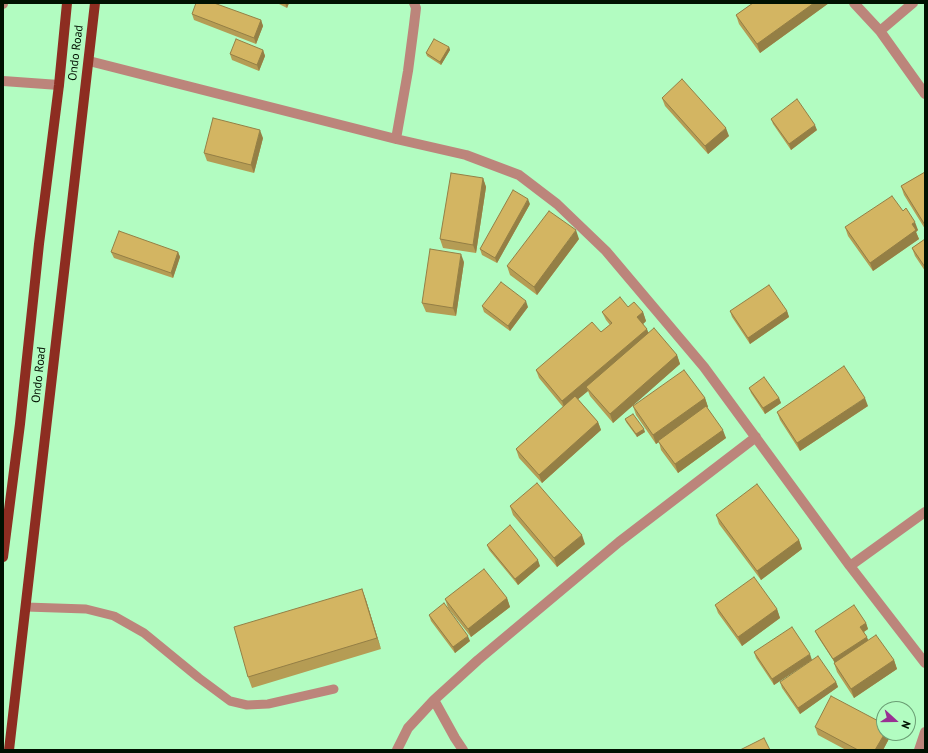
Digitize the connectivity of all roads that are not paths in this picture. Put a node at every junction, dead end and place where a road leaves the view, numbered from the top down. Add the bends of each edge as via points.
1 (67, 3) edge
2 (95, 3) edge
3 (414, 3) edge
4 (854, 3) edge
5 (912, 3) edge
6 (880, 31) junction
7 (89, 61) junction
8 (3, 81) edge
9 (59, 85) junction
10 (925, 94) edge
11 (396, 139) junction
12 (756, 437) junction
13 (925, 512) edge
14 (3, 556) edge
15 (850, 566) junction
16 (26, 607) junction
17 (925, 663) edge
18 (334, 689) dead end
19 (434, 700) junction
20 (925, 732) edge
21 (925, 748) edge
22 (9, 750) edge
23 (397, 750) edge
24 (463, 750) edge
25 (920, 750) edge

1 - 9 main road, Ondo Road
2 - 7 main road, Ondo Road
3 - 11 street via 416,8 408,71
4 - 6 street
5 - 6 street
6 - 10 street
7 - 11 street
7 - 16 main road, Ondo Road
8 - 9 street
9 - 14 main road, Ondo Road
11 - 12 street via 466,155 494,165 518,175 557,204 606,251 704,368
12 - 15 street
12 - 19 street via 619,542
13 - 15 street
15 - 17 street
16 - 18 lane via 86,609 114,616 144,633 230,701 247,705 268,704
16 - 22 main road, Ondo Road
19 - 23 street via 408,728
19 - 24 street
20 - 25 street
21 - 25 street

